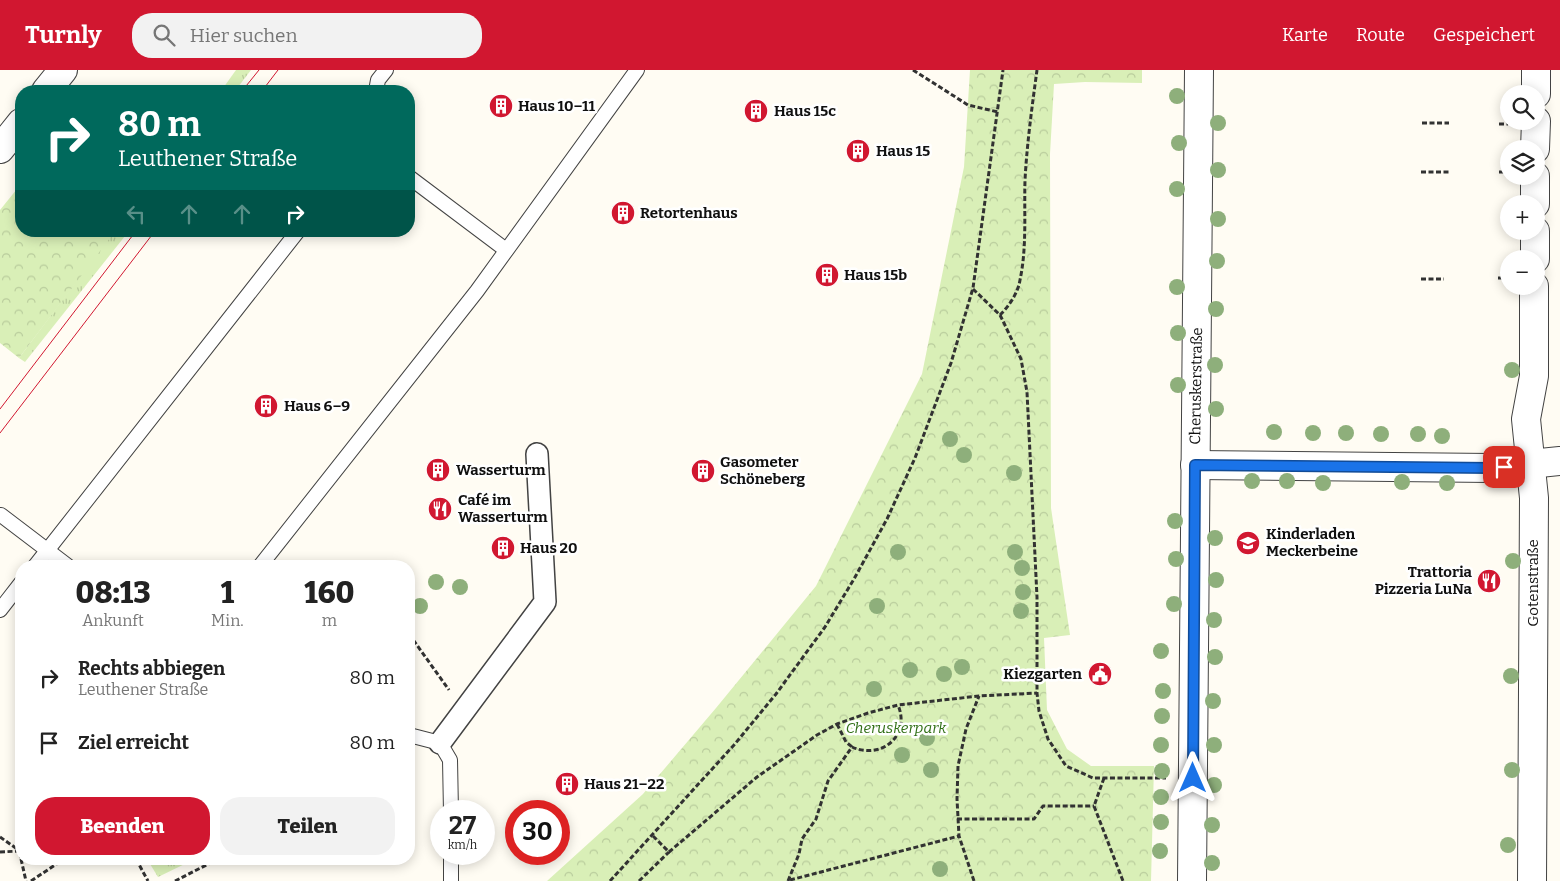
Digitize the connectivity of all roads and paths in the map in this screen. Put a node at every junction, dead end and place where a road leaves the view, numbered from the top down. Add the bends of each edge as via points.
1 (64, 70) edge
2 (386, 70) edge
3 (637, 70) edge
4 (913, 70) edge
5 (1003, 70) edge
6 (1037, 70) edge
7 (1199, 70) edge
8 (1536, 70) edge
9 (51, 85) edge
10 (377, 85) edge
11 (1536, 85) edge
12 (998, 112) junction
13 (1422, 123) dead end
14 (1449, 123) dead end
15 (15, 130) edge
16 (0, 149) edge
17 (1421, 172) dead end
18 (1449, 172) dead end
19 (415, 182) edge
20 (293, 237) edge
21 (506, 250) junction
22 (1421, 279) dead end
23 (1444, 279) dead end
24 (972, 288) junction
25 (1534, 295) edge
26 (1000, 316) junction
27 (537, 454) dead end
28 (1560, 461) edge
29 (1530, 464) junction
30 (1195, 465) junction
31 (1, 515) edge
32 (47, 550) junction
33 (39, 560) edge
34 (60, 560) edge
35 (265, 560) edge
36 (15, 591) edge
37 (0, 610) edge
38 (415, 642) edge
39 (1037, 693) junction
40 (979, 696) junction
41 (898, 705) junction
42 (464, 711) junction
43 (837, 724) junction
44 (415, 737) edge
45 (440, 743) junction
46 (852, 747) junction
47 (1104, 778) junction
48 (1169, 778) dead end
49 (451, 800) edge
50 (1094, 806) junction
51 (957, 819) junction
52 (653, 836) junction
53 (959, 836) junction
54 (0, 837) edge
55 (15, 847) edge
56 (15, 850) edge
57 (0, 852) edge
58 (669, 852) junction
59 (23, 865) edge
60 (55, 865) edge
61 (139, 865) edge
62 (206, 865) edge
63 (451, 865) edge
64 (789, 880) edge
65 (26, 881) edge
66 (31, 881) edge
67 (148, 881) edge
68 (175, 881) edge
69 (451, 881) edge
70 (610, 881) edge
71 (639, 881) edge
72 (974, 881) edge
73 (1123, 881) edge
74 (1192, 881) edge
75 (1532, 881) edge

1 - 9 street
2 - 10 lane
3 - 21 lane
4 - 12 path via 968,105
5 - 12 path
6 - 26 path via 1027,160 1020,281 1009,306
7 - 30 street, Cheruskerstraße
8 - 11 street
12 - 24 path
13 - 14 path
15 - 16 street
17 - 18 path
19 - 21 lane
20 - 32 lane
21 - 35 lane
22 - 23 path
24 - 26 path
24 - 52 path via 952,363 915,458 854,579 776,694
25 - 29 street, Gotenstraße via 1534,376 1526,419
26 - 39 path via 1021,359 1027,392
27 - 42 street via 545,602
28 - 29 street
29 - 30 street via 1491,468
29 - 75 street, Gotenstraße via 1534,498
30 - 74 street, Cheruskerstraße
31 - 32 lane
32 - 33 lane
32 - 34 lane
36 - 37 lane
38 - 42 path
39 - 40 path
39 - 47 path via 1048,739 1066,766 1093,778
40 - 41 path
40 - 51 path via 966,729 958,766
41 - 43 path
41 - 46 path via 902,716 900,728 890,744 876,751
42 - 45 street
43 - 46 path
43 - 58 path via 757,777
44 - 45 lane
45 - 49 lane via 450,760
46 - 64 path via 828,781 816,820 802,839
47 - 48 path
47 - 50 path
50 - 51 path via 1044,806 1034,819
50 - 73 path
51 - 53 path
52 - 58 path
52 - 70 path
53 - 64 path
53 - 72 path
54 - 55 path
56 - 57 path
58 - 71 path
59 - 65 path
60 - 66 path
61 - 67 path
62 - 68 path
63 - 69 lane

